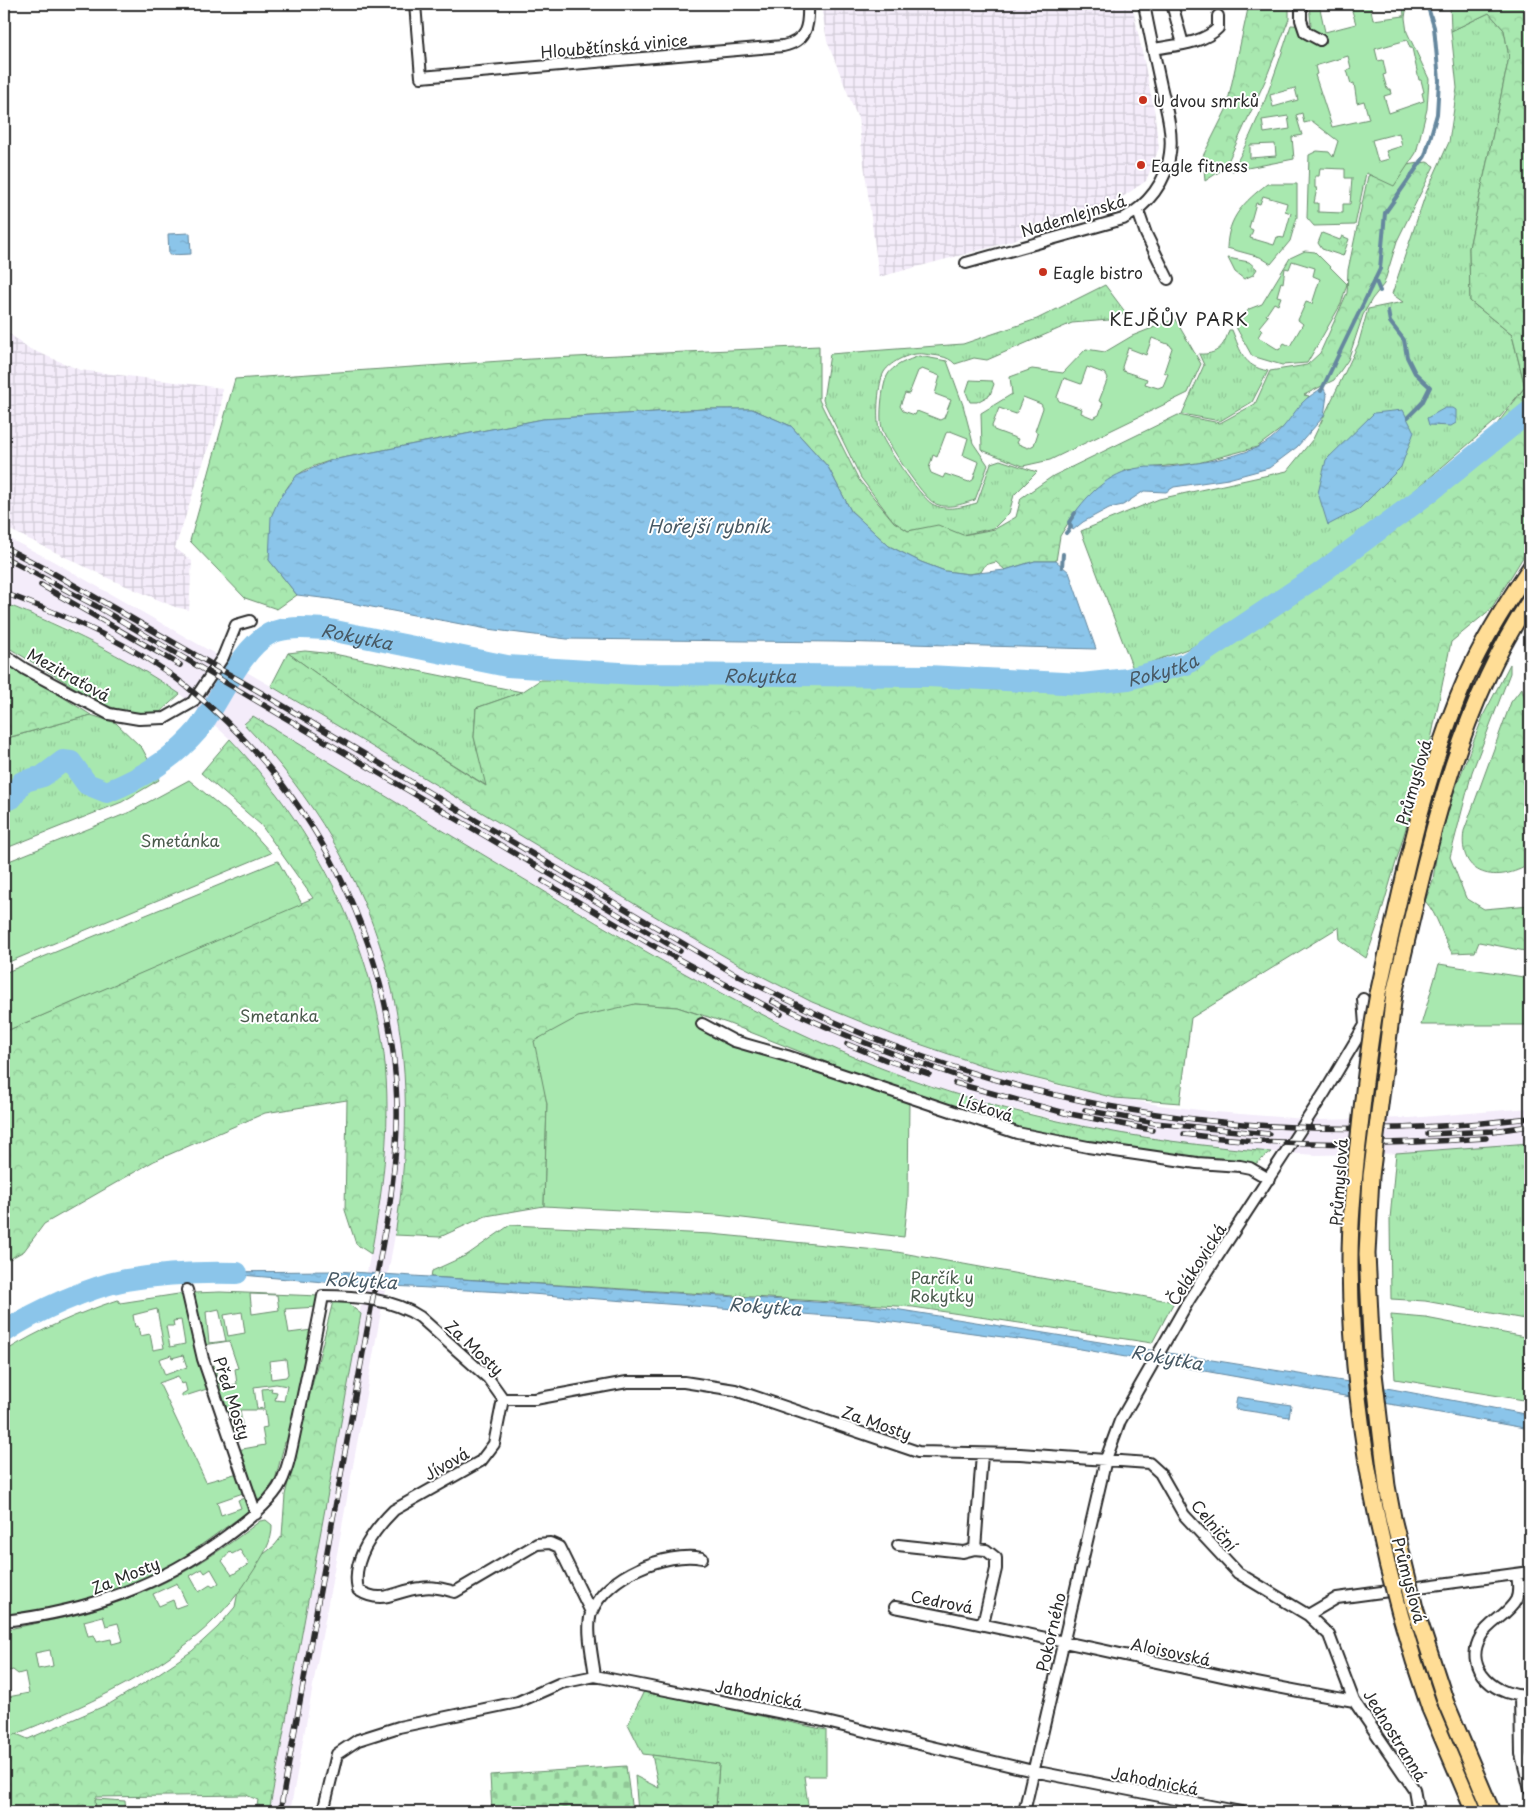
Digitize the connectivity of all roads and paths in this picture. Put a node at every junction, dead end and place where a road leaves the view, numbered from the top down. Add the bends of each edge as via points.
1 (415, 4) edge
2 (808, 4) edge
3 (1144, 4) edge
4 (1172, 4) edge
5 (1300, 4) edge
6 (1218, 16) dead end
7 (1320, 40) dead end
8 (1183, 44) junction
9 (1153, 49) junction
10 (1138, 211) junction
11 (966, 263) dead end
12 (1168, 279) dead end
13 (1530, 568) edge
14 (1530, 600) edge
15 (250, 621) dead end
16 (4, 654) edge
17 (1363, 999) dead end
18 (702, 1024) dead end
19 (1269, 1179) junction
20 (188, 1290) dead end
21 (503, 1399) junction
22 (982, 1454) junction
23 (1106, 1459) junction
24 (256, 1514) junction
25 (898, 1545) dead end
26 (975, 1549) junction
27 (702, 1558) dead end
28 (1530, 1572) edge
29 (1517, 1574) junction
30 (895, 1608) dead end
31 (591, 1612) junction
32 (1308, 1615) junction
33 (4, 1621) edge
34 (983, 1624) junction
35 (1063, 1643) junction
36 (595, 1676) junction
37 (1525, 1696) edge
38 (1354, 1701) junction
39 (1033, 1770) junction
40 (1461, 1784) junction
41 (1530, 1790) edge
42 (323, 1812) edge
43 (1024, 1812) edge
44 (1241, 1812) edge
45 (1418, 1812) edge
46 (1464, 1812) edge
47 (1474, 1812) edge
48 (1492, 1812) edge

1 - 2 street, Hloubětínská vinice via 421,77 783,46 792,44 806,33
3 - 9 street, Nademlejnská
4 - 8 street
5 - 7 street via 1305,32
6 - 8 street via 1218,28 1212,35
8 - 9 street
9 - 10 street, Nademlejnská via 1170,126 1170,154 1163,176
10 - 11 street, Nademlejnská via 1123,219
10 - 12 street
13 - 40 main road, Průmyslová, bridge via 1481,647 1453,712 1419,824 1378,994 1354,1174 1350,1259 1354,1356 1377,1522 1400,1616 1430,1709
14 - 48 main road, Průmyslová, bridge via 1492,664 1467,724 1432,835 1394,994 1371,1176 1367,1254 1372,1356 1393,1518 1415,1608 1446,1703
15 - 16 street, Mezitraťová via 236,625 223,657 193,702 165,718 138,719 109,714 25,669
17 - 19 street, Čelákovická via 1365,1025
18 - 19 street, Lísková via 734,1041 1017,1133 1088,1147 1240,1166
19 - 23 street, Čelákovická via 1189,1300 1120,1421
20 - 24 street, Před Mosty via 203,1359
21 - 22 street, Za Mosty via 535,1399 627,1382 684,1382 735,1390 918,1452
21 - 24 street, Za Mosty via 488,1378 409,1310 387,1302 323,1296 289,1457 278,1488
21 - 31 street, Jívová via 494,1444 481,1461 394,1510 372,1537 358,1563 358,1590 383,1598 420,1588 456,1592 537,1544 550,1543 559,1547
22 - 23 street, Za Mosty
22 - 26 street
23 - 32 street, Celniční via 1149,1464 1160,1473 1184,1515 1238,1573
23 - 35 street, Pokorného
24 - 33 street, Za Mosty via 206,1552 152,1581 75,1610
25 - 26 street, Cedrová via 963,1552
26 - 34 street, Cedrová via 986,1550 996,1558
27 - 31 street via 692,1556 650,1564 626,1574 613,1582
28 - 29 street
29 - 32 street via 1337,1598
29 - 37 street via 1519,1589 1515,1602 1481,1635 1476,1652 1478,1668 1486,1682
30 - 34 street, Cedrová
31 - 36 street via 590,1637
32 - 38 street, Jednostranná via 1329,1635
34 - 35 street, Aloisovská
35 - 38 street, Aloisovská via 1246,1683
35 - 39 street, Pokorného
36 - 39 street, Jahodnická via 818,1720
36 - 42 street, Jahodnická via 561,1683 518,1702 399,1727 358,1740 337,1754
37 - 41 street via 1521,1754
38 - 45 street, Jednostranná via 1414,1789
39 - 43 street, Pokorného
39 - 44 street, Jahodnická
40 - 46 main road
40 - 47 main road, Průmyslová

